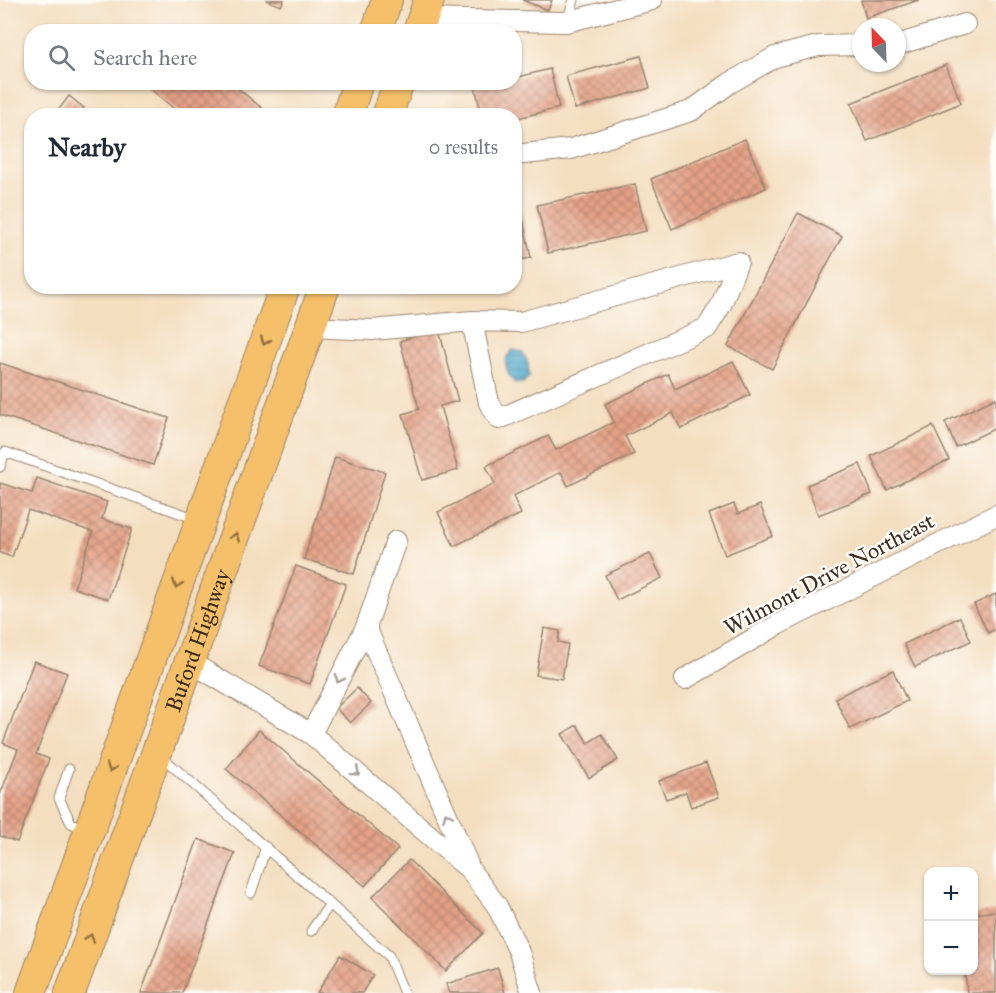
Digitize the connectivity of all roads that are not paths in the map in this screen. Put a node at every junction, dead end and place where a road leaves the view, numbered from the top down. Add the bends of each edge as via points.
1 (387, 0) edge
2 (574, 0) edge
3 (652, 0) edge
4 (423, 17) edge
5 (566, 22) junction
6 (379, 24) edge
7 (964, 24) dead end
8 (906, 42) edge
9 (852, 45) edge
10 (355, 90) edge
11 (396, 90) edge
12 (349, 108) edge
13 (390, 108) edge
14 (522, 154) edge
15 (282, 294) edge
16 (322, 294) edge
17 (472, 321) junction
18 (311, 327) junction
19 (0, 467) edge
20 (996, 515) edge
21 (199, 520) junction
22 (396, 542) dead end
23 (366, 627) junction
24 (190, 662) junction
25 (685, 679) dead end
26 (311, 734) junction
27 (157, 752) junction
28 (69, 769) dead end
29 (90, 832) junction
30 (266, 847) junction
31 (470, 870) junction
32 (251, 893) dead end
33 (330, 904) junction
34 (311, 931) dead end
35 (31, 993) edge
36 (70, 993) edge
37 (404, 993) edge
38 (532, 993) edge

1 - 6 main road
2 - 5 lane
3 - 5 street
4 - 5 street
7 - 8 street
9 - 14 street via 818,46 775,57 691,111 571,149
10 - 12 main road
11 - 13 main road
15 -> 21 main road, Buford Highway
16 - 18 main road, Buford Highway
17 - 17 street via 521,322 738,262 707,328 499,419 489,403
17 - 18 street via 372,330
24 -> 18 main road, Buford Highway
19 - 21 lane via 5,452
20 - 25 street, Wilmont Drive Northeast via 777,625
21 -> 29 main road, Buford Highway
22 - 23 street
23 -> 26 street
31 -> 23 street
24 - 26 street
24 - 27 main road, Buford Highway
26 -> 31 street
27 - 30 lane
36 -> 27 main road, Buford Highway
28 - 29 lane via 59,798 70,823
29 - 35 main road, Buford Highway
30 - 32 lane
30 - 33 lane
31 - 38 street via 497,906 519,952
33 - 34 lane
33 - 37 lane via 389,956

